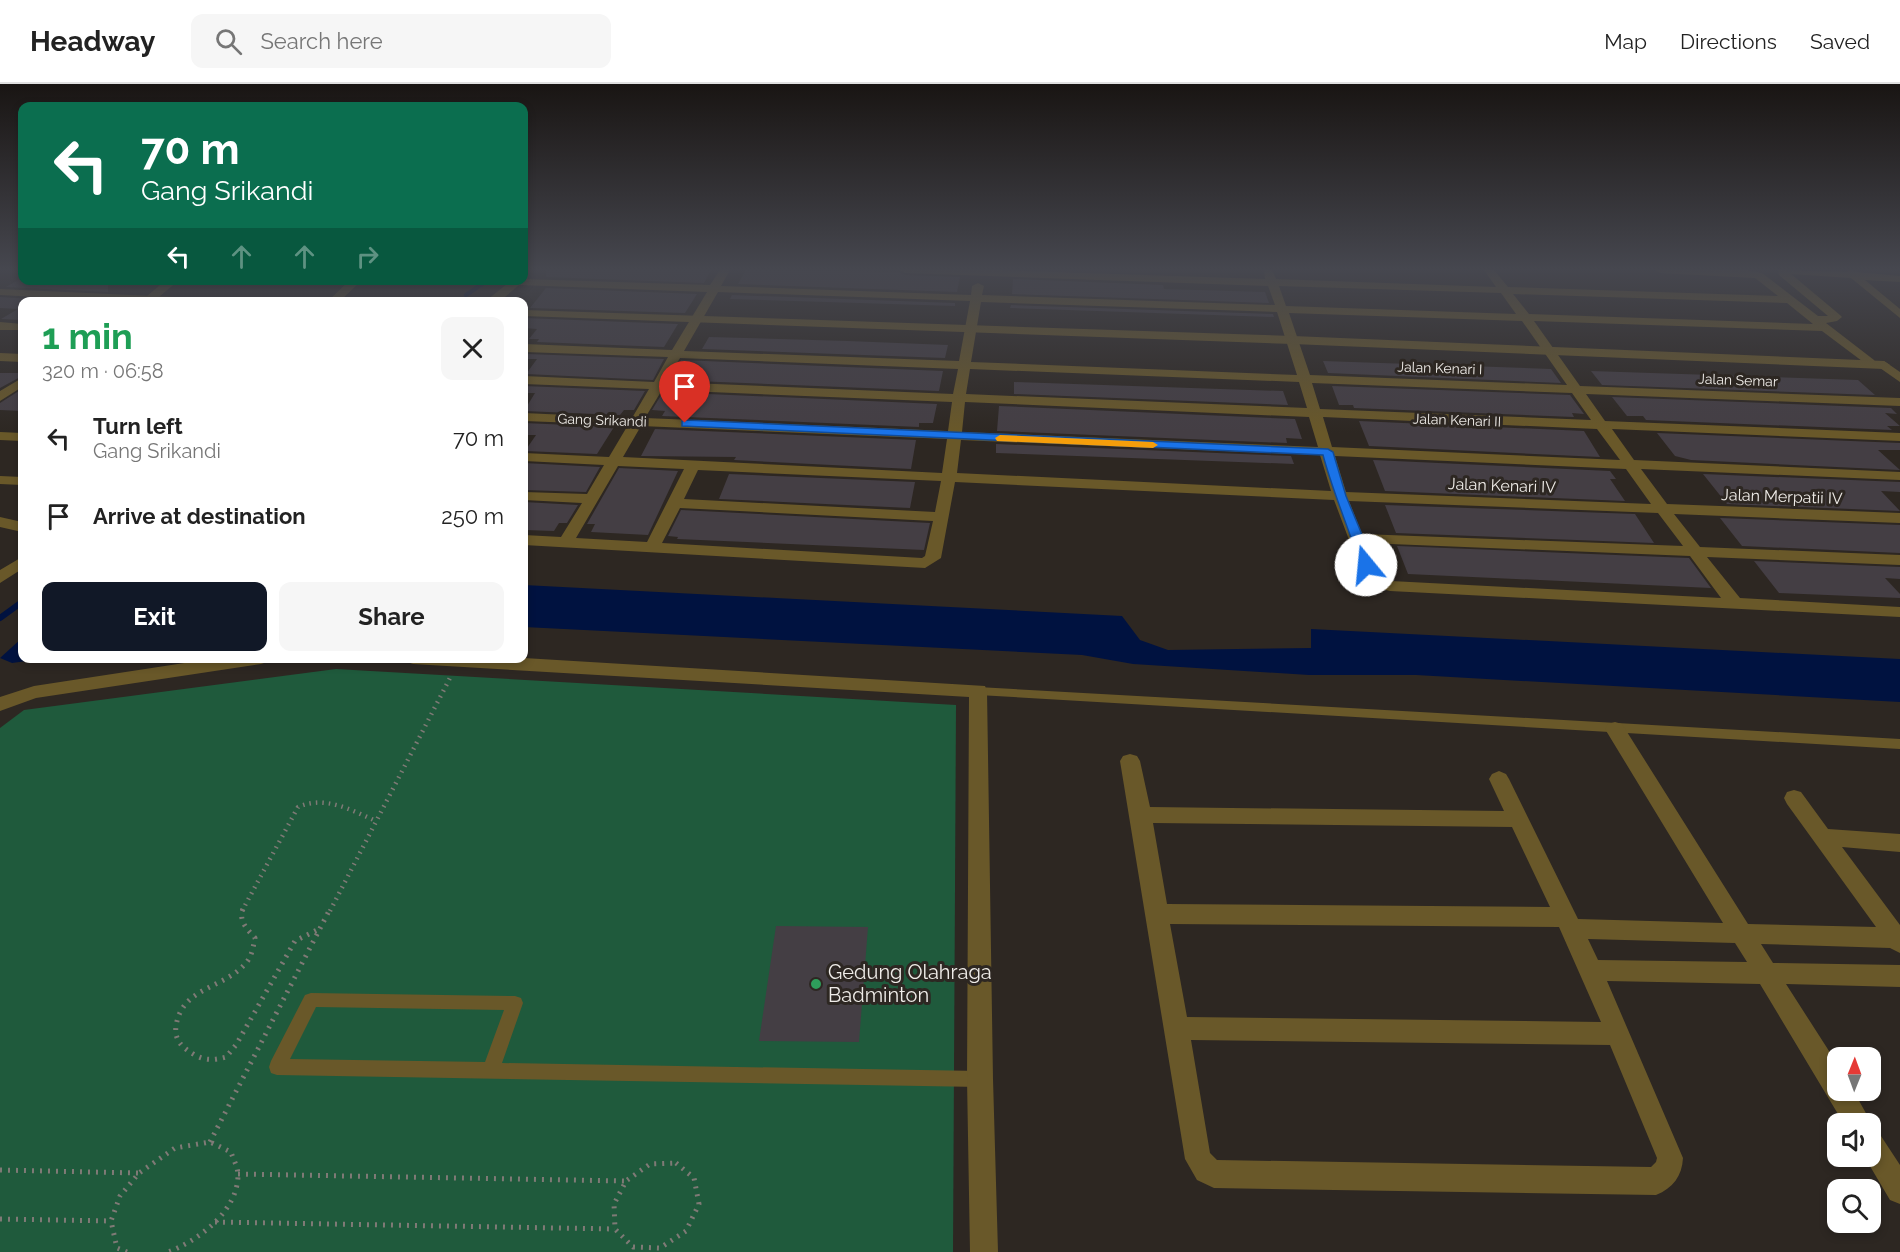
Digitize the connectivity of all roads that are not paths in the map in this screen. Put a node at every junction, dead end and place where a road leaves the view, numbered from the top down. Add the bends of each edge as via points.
1 (1822, 324) edge
2 (694, 325) edge
3 (835, 325) edge
4 (973, 325) edge
5 (1287, 325) edge
6 (1532, 325) edge
7 (0, 326) edge
8 (18, 327) edge
9 (972, 330) junction
10 (1293, 340) junction
11 (528, 348) edge
12 (1551, 351) junction
13 (674, 354) junction
14 (0, 357) edge
15 (18, 358) edge
16 (1870, 363) junction
17 (964, 365) junction
18 (1884, 365) junction
19 (1900, 365) edge
20 (1304, 378) junction
21 (1900, 378) edge
22 (528, 380) edge
23 (18, 385) edge
24 (656, 386) junction
25 (1575, 388) junction
26 (1, 396) edge
27 (18, 396) edge
28 (959, 399) junction
29 (1900, 402) edge
30 (1313, 413) junction
31 (528, 417) edge
32 (638, 421) junction
33 (1601, 426) junction
34 (0, 436) edge
35 (954, 436) junction
36 (18, 437) edge
37 (1900, 437) edge
38 (1328, 452) junction
39 (528, 457) edge
40 (614, 461) junction
41 (1630, 464) junction
42 (693, 466) junction
43 (1900, 476) edge
44 (949, 478) junction
45 (0, 480) edge
46 (18, 481) edge
47 (528, 496) edge
48 (1340, 496) junction
49 (592, 499) junction
50 (674, 503) junction
51 (1663, 510) junction
52 (942, 517) junction
53 (1900, 518) edge
54 (0, 522) edge
55 (18, 526) edge
56 (1357, 537) junction
57 (528, 540) edge
58 (567, 541) junction
59 (652, 548) junction
60 (1695, 551) junction
61 (1900, 560) edge
62 (18, 565) edge
63 (0, 578) edge
64 (1735, 604) junction
65 (1900, 612) edge
66 (228, 663) edge
67 (494, 663) edge
68 (978, 691) junction
69 (0, 704) edge
70 (1615, 729) junction
71 (1900, 744) edge
72 (1130, 761) dead end
73 (1499, 779) dead end
74 (1794, 798) dead end
75 (1141, 815) junction
76 (1517, 819) junction
77 (1823, 837) junction
78 (1900, 843) edge
79 (1157, 914) junction
80 (1568, 923) junction
81 (1741, 933) junction
82 (1899, 939) edge
83 (1591, 970) junction
84 (1766, 973) junction
85 (1900, 976) edge
86 (1175, 1028) junction
87 (1616, 1034) junction
88 (492, 1070) junction
89 (1827, 1072) edge
90 (980, 1079) junction
91 (1881, 1160) edge
92 (1900, 1190) edge
93 (984, 1252) edge

1 - 16 street
2 - 13 street
3 - 9 street
4 - 9 street
5 - 10 street
6 - 12 street
7 - 8 street
9 - 10 street
9 - 17 street
10 - 12 street
10 - 20 street
11 - 13 street
12 - 16 street
12 - 25 street
13 - 17 street
13 - 24 street
14 - 15 street
16 - 18 street
17 - 20 street
17 - 28 street
18 - 19 street
18 - 21 street
20 - 25 street, Jalan Kenari I
20 - 30 street
22 - 24 street, Jalan Kenari II
23 - 26 street
24 - 28 street, Jalan Kenari II
24 - 32 street
25 - 29 street, Jalan Semar
25 - 33 street
26 - 27 street
28 - 30 street, Jalan Kenari II
28 - 35 street
30 - 33 street, Jalan Kenari II
30 - 38 street
31 - 32 street, Gang Srikandi
32 - 35 street, Gang Srikandi
32 - 40 street
33 - 37 street, Jalan Kenari II
33 - 41 street
34 - 36 street
35 - 38 street, Gang Srikandi
35 - 44 street
38 - 41 street, Gang Srikandi
38 - 48 street
39 - 40 street, Jalan Kenari IV
40 - 42 street, Jalan Kenari IV
40 - 49 street
41 - 43 street, Gang Srikandi
41 - 51 street
42 - 44 street, Jalan Kenari IV
42 - 50 street
44 - 48 street, Jalan Kenari IV
44 - 52 street
45 - 46 street
47 - 49 street
48 - 51 street, Jalan Kenari IV
48 - 56 street
49 - 58 street
50 - 52 street
50 - 59 street
51 - 53 street, Jalan Merpatii IV
51 - 60 street
52 - 59 street via 933,558 925,563
54 - 55 street
56 - 60 street
56 - 64 street via 1371,577 1390,586
57 - 58 street
58 - 59 street
60 - 61 street
60 - 64 street
62 - 63 street
64 - 65 street
66 - 69 street via 34,692
67 - 68 street
68 - 70 lane
68 - 90 street
70 - 71 lane
70 - 81 street
72 - 75 street
73 - 76 street
74 - 77 street
75 - 76 street
75 - 79 street
76 - 80 street
77 - 78 street
77 - 82 street
79 - 80 street
79 - 86 street
80 - 81 street
80 - 83 street
81 - 82 street
81 - 84 street
83 - 84 street
83 - 87 street
84 - 85 street
84 - 89 street
86 - 87 street
86 - 87 street via 1198,1159 1214,1174 1656,1180 1670,1167 1670,1158
88 - 88 lane via 349,1068 277,1067 311,1000 515,1004
88 - 90 lane
90 - 93 street
91 - 92 street

